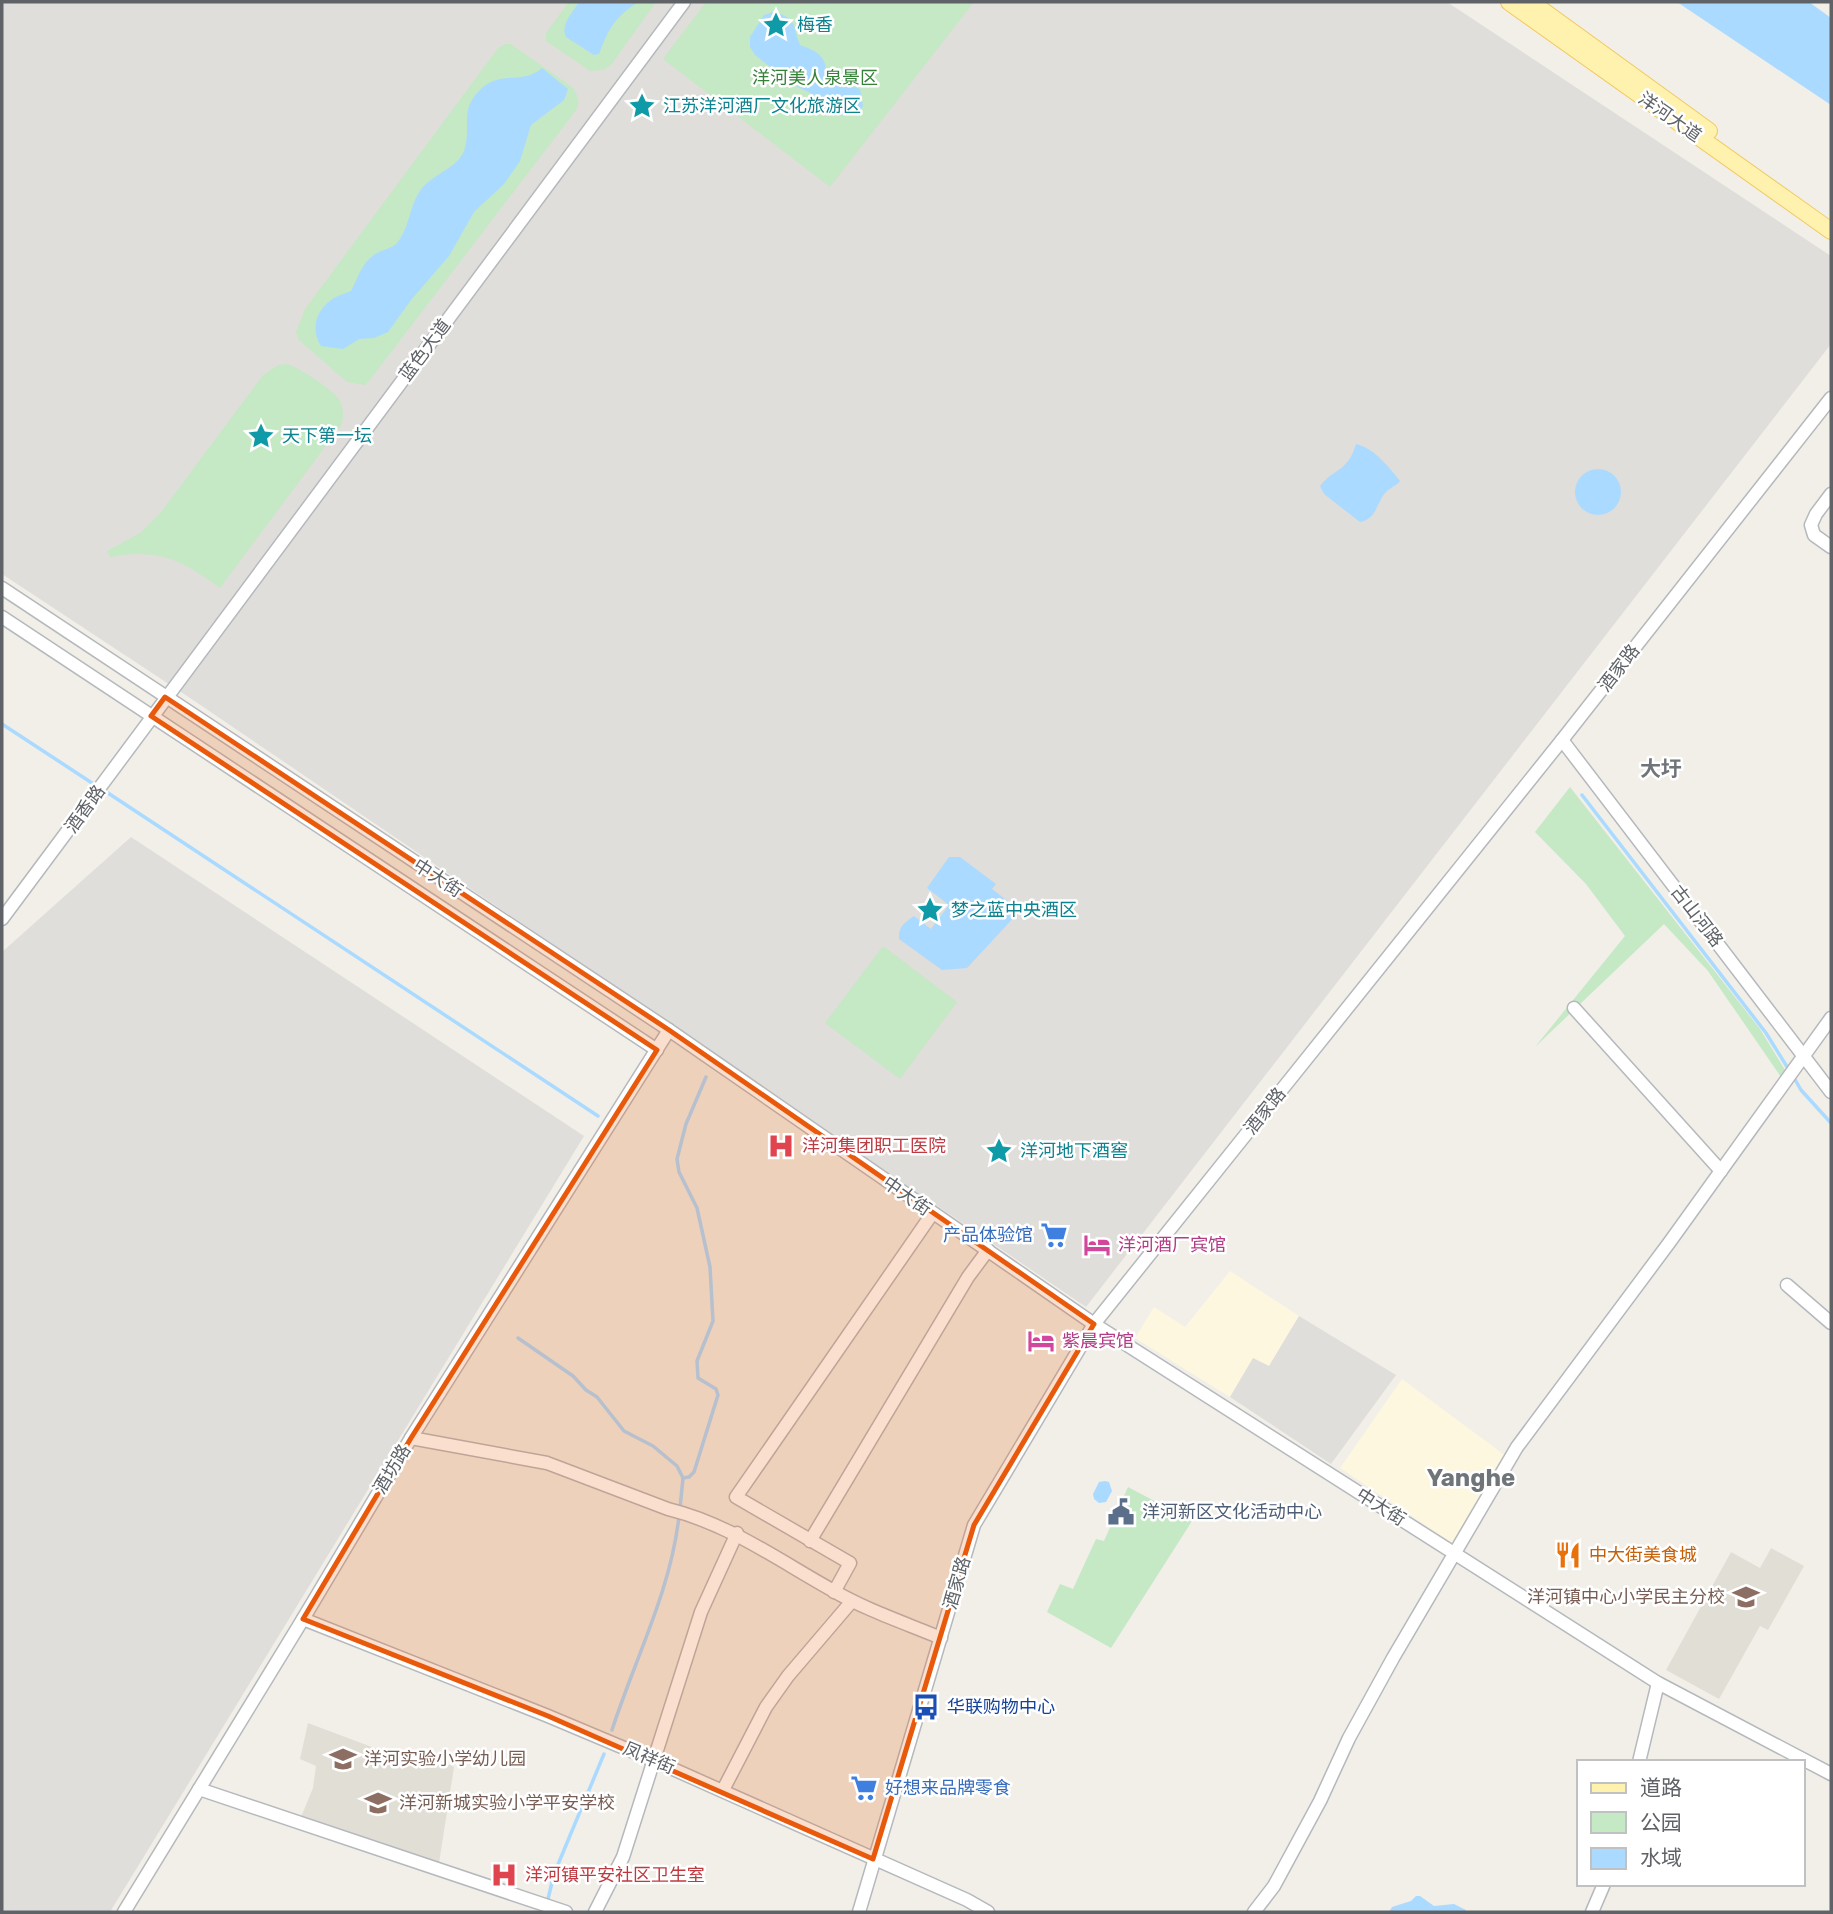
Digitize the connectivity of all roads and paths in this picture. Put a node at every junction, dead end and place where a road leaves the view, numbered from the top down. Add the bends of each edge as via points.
1 (684, 2) edge
2 (1509, 2) edge
3 (1531, 2) edge
4 (1831, 218) edge
5 (1831, 231) edge
6 (1831, 398) edge
7 (1831, 494) edge
8 (1831, 547) edge
9 (2, 588) edge
10 (2, 617) edge
11 (164, 698) junction
12 (151, 716) junction
13 (1562, 740) junction
14 (2, 919) edge
15 (1574, 1008) dead end
16 (1831, 1018) edge
17 (669, 1030) junction
18 (657, 1050) junction
19 (1801, 1058) junction
20 (1831, 1092) edge
21 (1721, 1171) junction
22 (932, 1214) junction
23 (988, 1250) junction
24 (1787, 1285) dead end
25 (1831, 1323) edge
26 (1094, 1324) junction
27 (411, 1438) junction
28 (737, 1534) junction
29 (810, 1541) junction
30 (1453, 1553) junction
31 (834, 1592) junction
32 (852, 1601) junction
33 (303, 1619) junction
34 (941, 1638) junction
35 (1658, 1683) junction
36 (1639, 1760) edge
37 (1804, 1760) edge
38 (1805, 1760) edge
39 (655, 1761) junction
40 (1831, 1774) edge
41 (199, 1789) junction
42 (723, 1790) junction
43 (873, 1858) junction
44 (1603, 1886) edge
45 (124, 1912) edge
46 (566, 1912) edge
47 (595, 1912) edge
48 (859, 1912) edge
49 (988, 1912) edge
50 (1254, 1912) edge
51 (1592, 1912) edge

1 - 11 street, 蓝色大道
2 - 5 main road, 洋河大道
3 - 4 main road, 洋河大道
6 - 13 street, 酒家路
7 - 8 street via 1811,525 1814,535
9 - 11 street, 中大街
10 - 12 street, 中大街
11 - 12 street, 酒香路
11 - 17 street, 中大街
12 - 14 street, 酒香路
12 - 18 street, 中大街
13 - 19 street, 古山河路
13 - 26 street, 酒家路
15 - 21 street
16 - 19 street
17 - 18 street, 酒坊路
17 - 22 street, 中大街
18 - 27 street, 酒坊路
19 - 20 street, 古山河路
19 - 21 street
21 - 30 street via 1517,1447
22 - 23 street, 中大街
22 - 29 street via 736,1497
23 - 26 street, 中大街
23 - 29 street
24 - 25 street
26 - 30 street, 中大街
26 - 34 street, 酒家路 via 974,1525
27 - 28 street via 547,1463
27 - 33 street, 酒坊路
28 - 31 street
28 - 39 street via 701,1612
29 - 31 street via 850,1563
30 - 35 street, 中大街
30 - 50 street via 1354,1728 1274,1886
31 - 32 street
32 - 34 street
32 - 42 street via 766,1707
33 - 39 street, 凤祥街
33 - 41 street, 酒坊路
34 - 43 street, 酒家路
35 - 36 street
35 - 37 street, 中大街
38 - 40 street, 中大街
39 - 42 street, 凤祥街
39 - 47 street via 623,1857
41 - 45 street, 酒坊路
41 - 46 street
42 - 43 street, 凤祥街
43 - 48 street, 酒家路
43 - 49 street, 凤祥街
44 - 51 street

